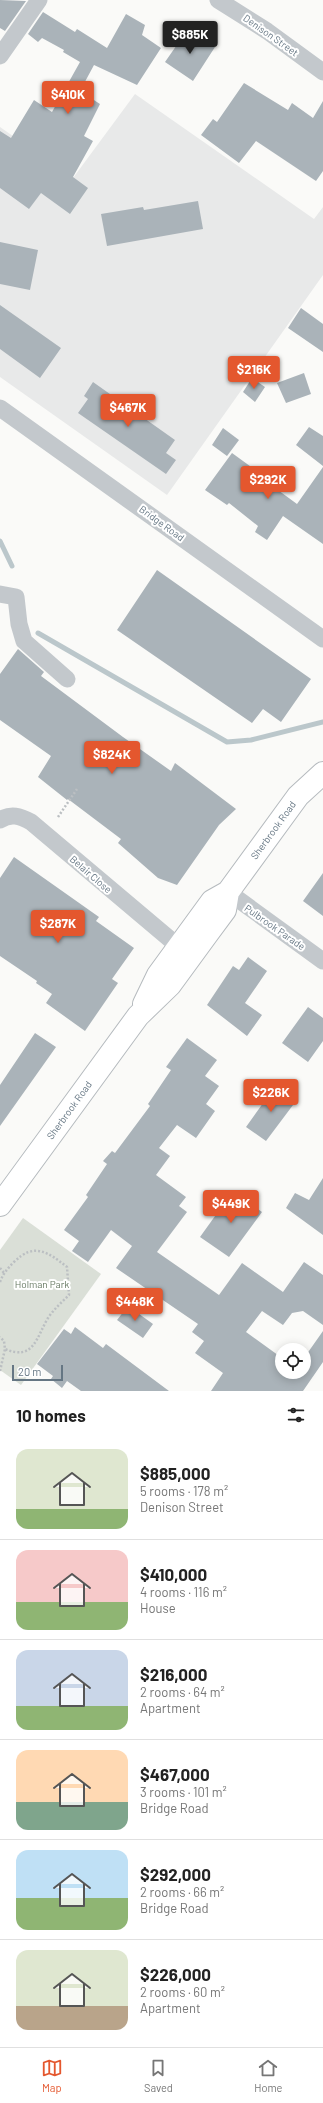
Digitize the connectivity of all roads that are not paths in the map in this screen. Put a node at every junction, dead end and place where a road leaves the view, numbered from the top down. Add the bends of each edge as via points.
1 (39, 0) edge
2 (218, 0) edge
3 (0, 56) edge
4 (323, 72) edge
5 (0, 408) edge
6 (8, 595) edge
7 (323, 639) edge
8 (67, 679) dead end
9 (323, 773) edge
10 (0, 820) edge
11 (228, 892) junction
12 (178, 946) junction
13 (323, 961) edge
14 (138, 1016) junction
15 (0, 1205) edge

1 - 3 street
2 - 4 street, Denison Street via 267,31
5 - 7 street, Bridge Road
6 - 8 street via 24,641
9 - 11 main road, Sherbrook Road via 298,796
10 - 12 street, Belair Close via 7,816 21,816 31,822
11 - 12 main road, Sherbrook Road via 212,900
11 - 13 street, Pulbrook Parade
11 - 14 main road, Sherbrook Road via 225,910 170,985
12 - 14 main road, Sherbrook Road via 158,975
14 - 15 main road, Sherbrook Road

